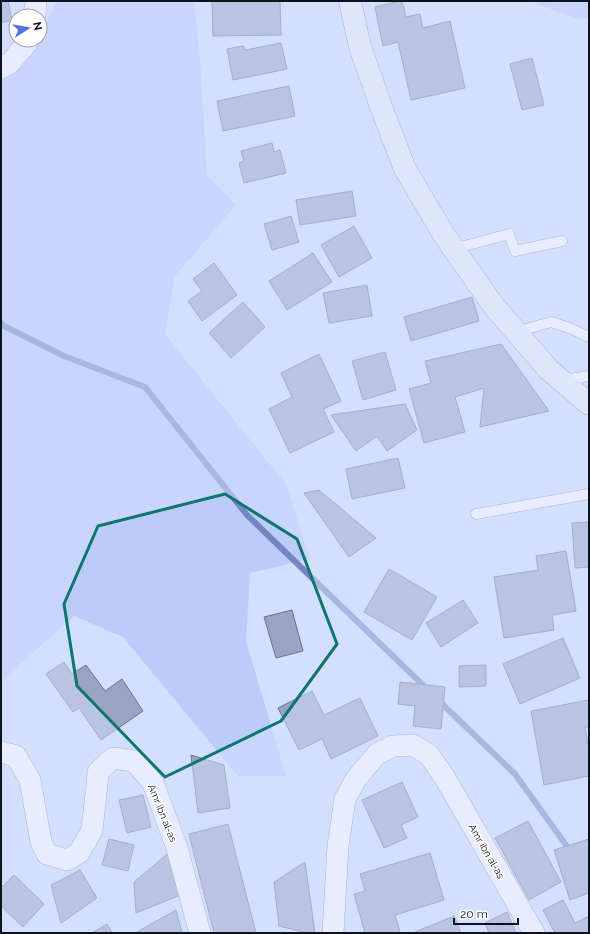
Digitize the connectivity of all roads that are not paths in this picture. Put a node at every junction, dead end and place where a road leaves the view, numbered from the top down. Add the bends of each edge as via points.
1 (350, 1) edge
2 (22, 48) edge
3 (1, 68) edge
4 (562, 241) dead end
5 (453, 249) junction
6 (516, 332) junction
7 (589, 337) edge
8 (589, 376) edge
9 (561, 380) junction
10 (589, 404) edge
11 (589, 494) edge
12 (476, 514) dead end
13 (1, 752) edge
14 (200, 933) edge
15 (334, 933) edge
16 (534, 933) edge

1 - 5 street via 360,47 405,169
2 - 3 street via 10,63
4 - 5 lane via 515,251 509,234
5 - 6 street
6 - 7 lane via 551,322
6 - 9 street
8 - 9 lane
9 - 10 street
11 - 12 lane
13 - 14 street, Amr ibn al-as via 16,756 30,780 41,842 47,854 67,860 79,853 92,830 98,772 113,758 134,761 153,784 177,848
15 - 16 street, Amr ibn al-as via 338,846 345,800 356,779 377,754 393,746 413,745 429,755 445,778

